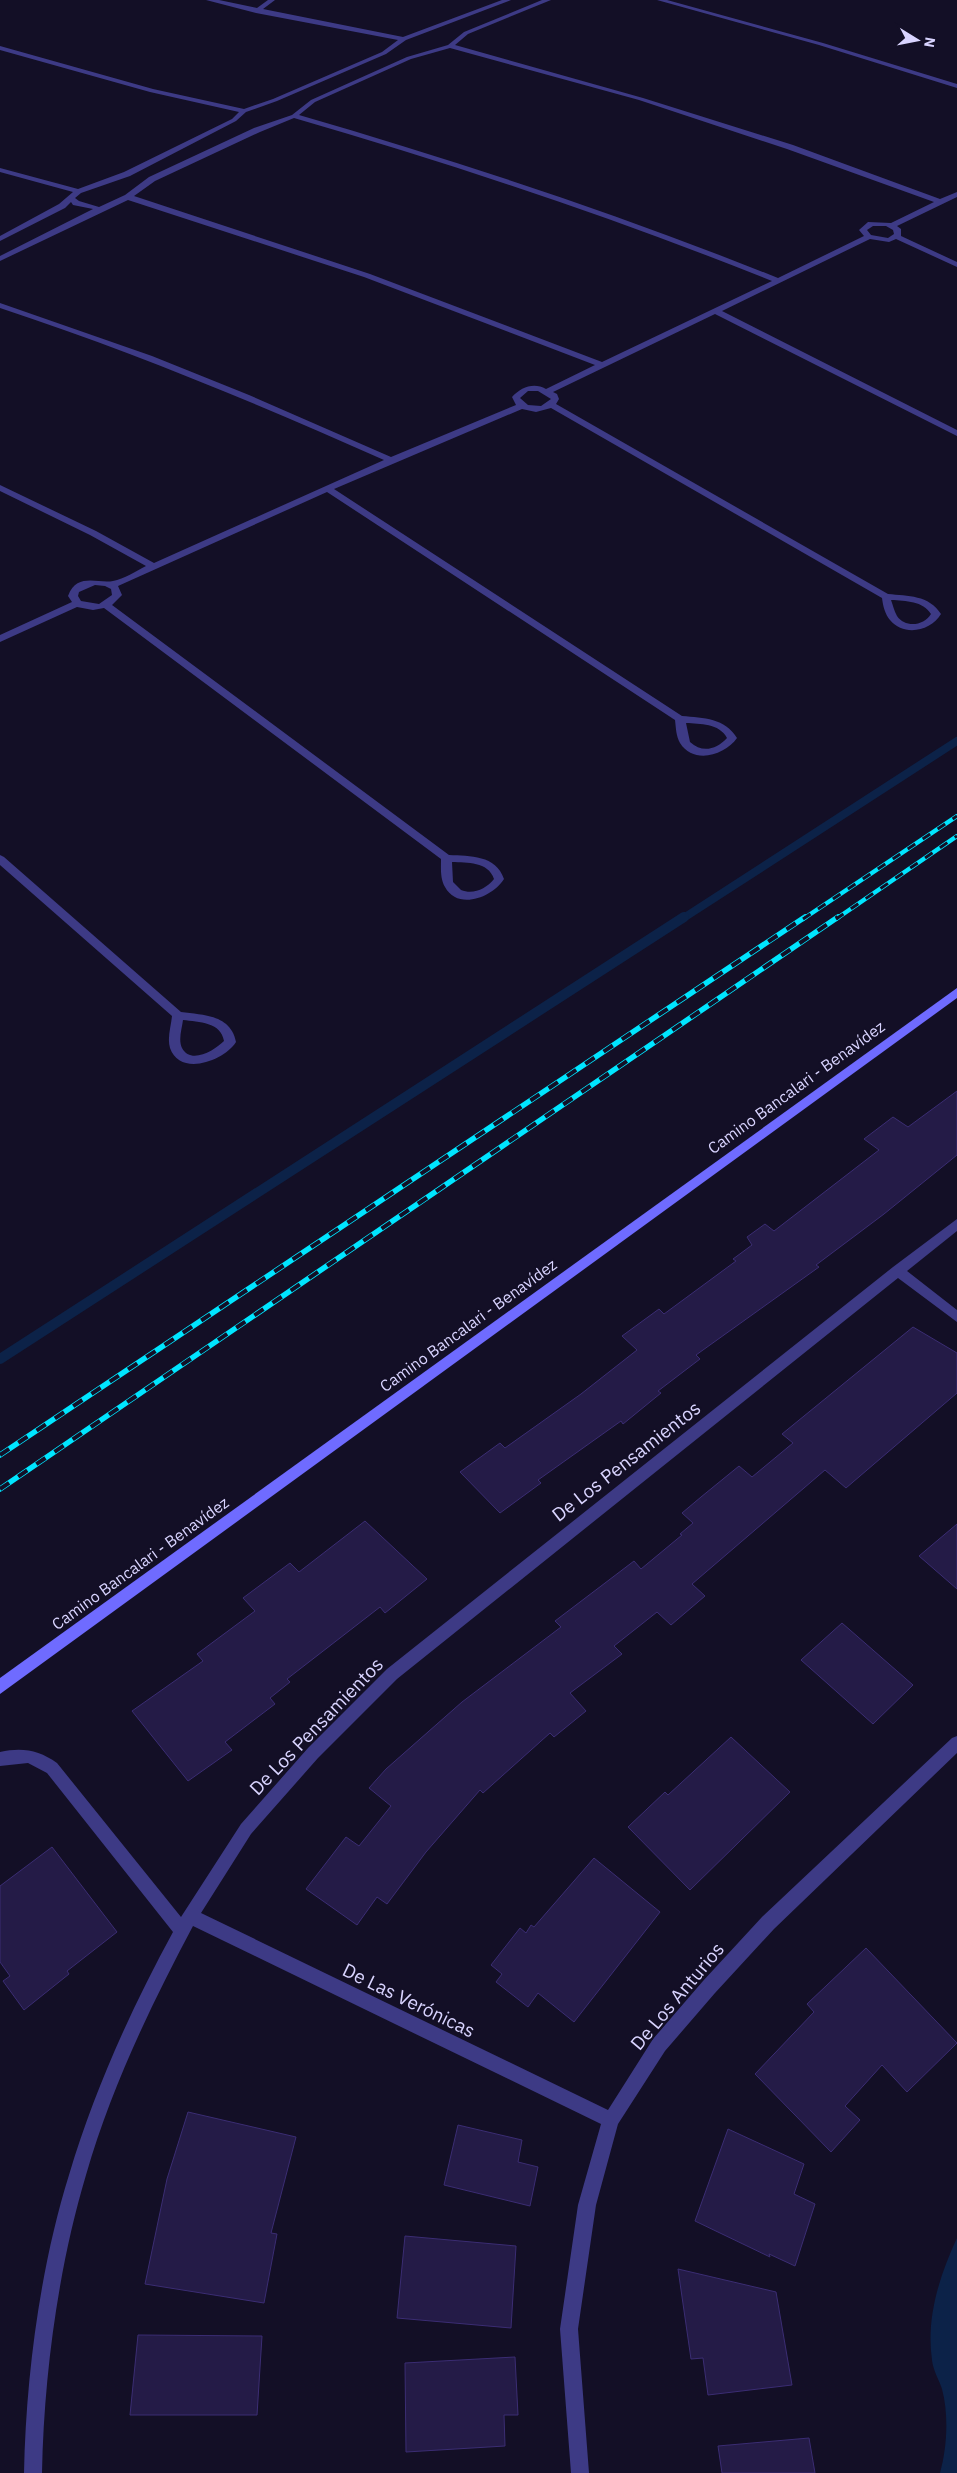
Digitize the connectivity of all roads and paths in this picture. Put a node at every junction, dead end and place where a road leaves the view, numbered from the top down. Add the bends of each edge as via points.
1 (208, 0) edge
2 (272, 0) edge
3 (508, 0) edge
4 (548, 0) edge
5 (660, 0) edge
6 (256, 11) junction
7 (430, 30) junction
8 (454, 35) junction
9 (404, 39) junction
10 (450, 46) junction
11 (0, 48) edge
12 (401, 48) junction
13 (429, 52) junction
14 (957, 86) edge
15 (275, 100) junction
16 (244, 110) junction
17 (302, 110) junction
18 (294, 116) junction
19 (270, 125) junction
20 (249, 126) dead end
21 (0, 170) edge
22 (110, 181) junction
23 (140, 189) junction
24 (78, 191) junction
25 (957, 194) edge
26 (71, 198) junction
27 (128, 198) junction
28 (941, 202) junction
29 (100, 209) junction
30 (891, 226) junction
31 (896, 237) junction
32 (869, 238) junction
33 (0, 239) edge
34 (0, 259) edge
35 (957, 265) edge
36 (777, 280) junction
37 (0, 305) edge
38 (716, 311) junction
39 (602, 365) junction
40 (548, 391) junction
41 (551, 405) junction
42 (521, 406) junction
43 (957, 433) edge
44 (391, 460) junction
45 (0, 488) edge
46 (329, 489) junction
47 (154, 567) junction
48 (112, 585) junction
49 (886, 597) junction
50 (77, 603) junction
51 (106, 605) junction
52 (0, 639) edge
53 (680, 719) junction
54 (446, 858) junction
55 (0, 859) edge
56 (957, 992) edge
57 (178, 1015) junction
58 (957, 1224) edge
59 (897, 1271) junction
60 (957, 1317) edge
61 (0, 1687) edge
62 (957, 1743) edge
63 (0, 1758) edge
64 (190, 1916) junction
65 (182, 1931) junction
66 (611, 2120) junction
67 (33, 2473) edge
68 (580, 2473) edge

1 - 6 street
2 - 6 street
3 - 7 street
4 - 8 street
5 - 14 street via 821,44
6 - 9 street
7 - 8 street
7 - 9 street
8 - 10 street
9 - 12 street
10 - 13 street
10 - 28 street via 658,104 790,147
11 - 16 street via 143,89
12 - 13 street
12 - 15 street via 384,52
13 - 17 street via 322,97
15 - 16 street
15 - 17 street
16 - 22 street via 237,122
17 - 18 street
18 - 19 street
18 - 36 street via 503,178 698,247
19 - 20 street
19 - 23 street via 152,179
21 - 24 street
22 - 23 street via 124,182
22 - 24 street
23 - 27 street
24 - 26 street
25 - 28 street
26 - 29 street via 76,203
26 - 33 street
27 - 29 street
27 - 39 street via 352,268
28 - 30 street
29 - 34 street
30 - 31 street via 899,232
30 - 32 street via 868,226 863,230
31 - 32 street via 884,240
31 - 35 street
32 - 36 street
36 - 38 street
37 - 44 street via 166,363
38 - 39 street
38 - 43 street
39 - 40 street
40 - 41 street via 555,399
40 - 42 street via 539,388 522,391 516,397
41 - 42 street via 536,409
41 - 49 street
42 - 44 street
44 - 46 street
45 - 47 street via 94,533
46 - 47 street
46 - 53 street
47 - 48 street
48 - 50 street via 95,582 82,585 74,592
48 - 51 street via 117,595
49 - 49 street via 891,615 905,626 929,623 936,614 926,603
50 - 51 street via 93,608
50 - 52 street
51 - 54 street
53 - 53 street via 683,739 697,751 718,750 732,738 722,726
54 - 54 street via 447,880 451,888 461,894 471,896 489,890 499,879 498,872 491,865
55 - 57 street
56 - 61 main road, Camino Bancalari - Benavídez
57 - 57 street via 175,1041 178,1051 186,1058 197,1060 217,1054 230,1042 230,1033 224,1025
58 - 59 street, De Los Pensamientos
59 - 60 street
59 - 64 street, De Los Pensamientos via 392,1674 313,1753 246,1829
62 - 66 street, De Los Anturios via 768,1923 708,1987 659,2045
63 - 65 street via 17,1754 39,1758 52,1768
64 - 65 street, De Los Pensamientos
64 - 66 street, De Las Verónicas
65 - 67 street, De Los Pensamientos via 155,1981 113,2074 77,2175 51,2285 34,2427
66 - 68 street, De Los Anturios via 588,2205 569,2329

